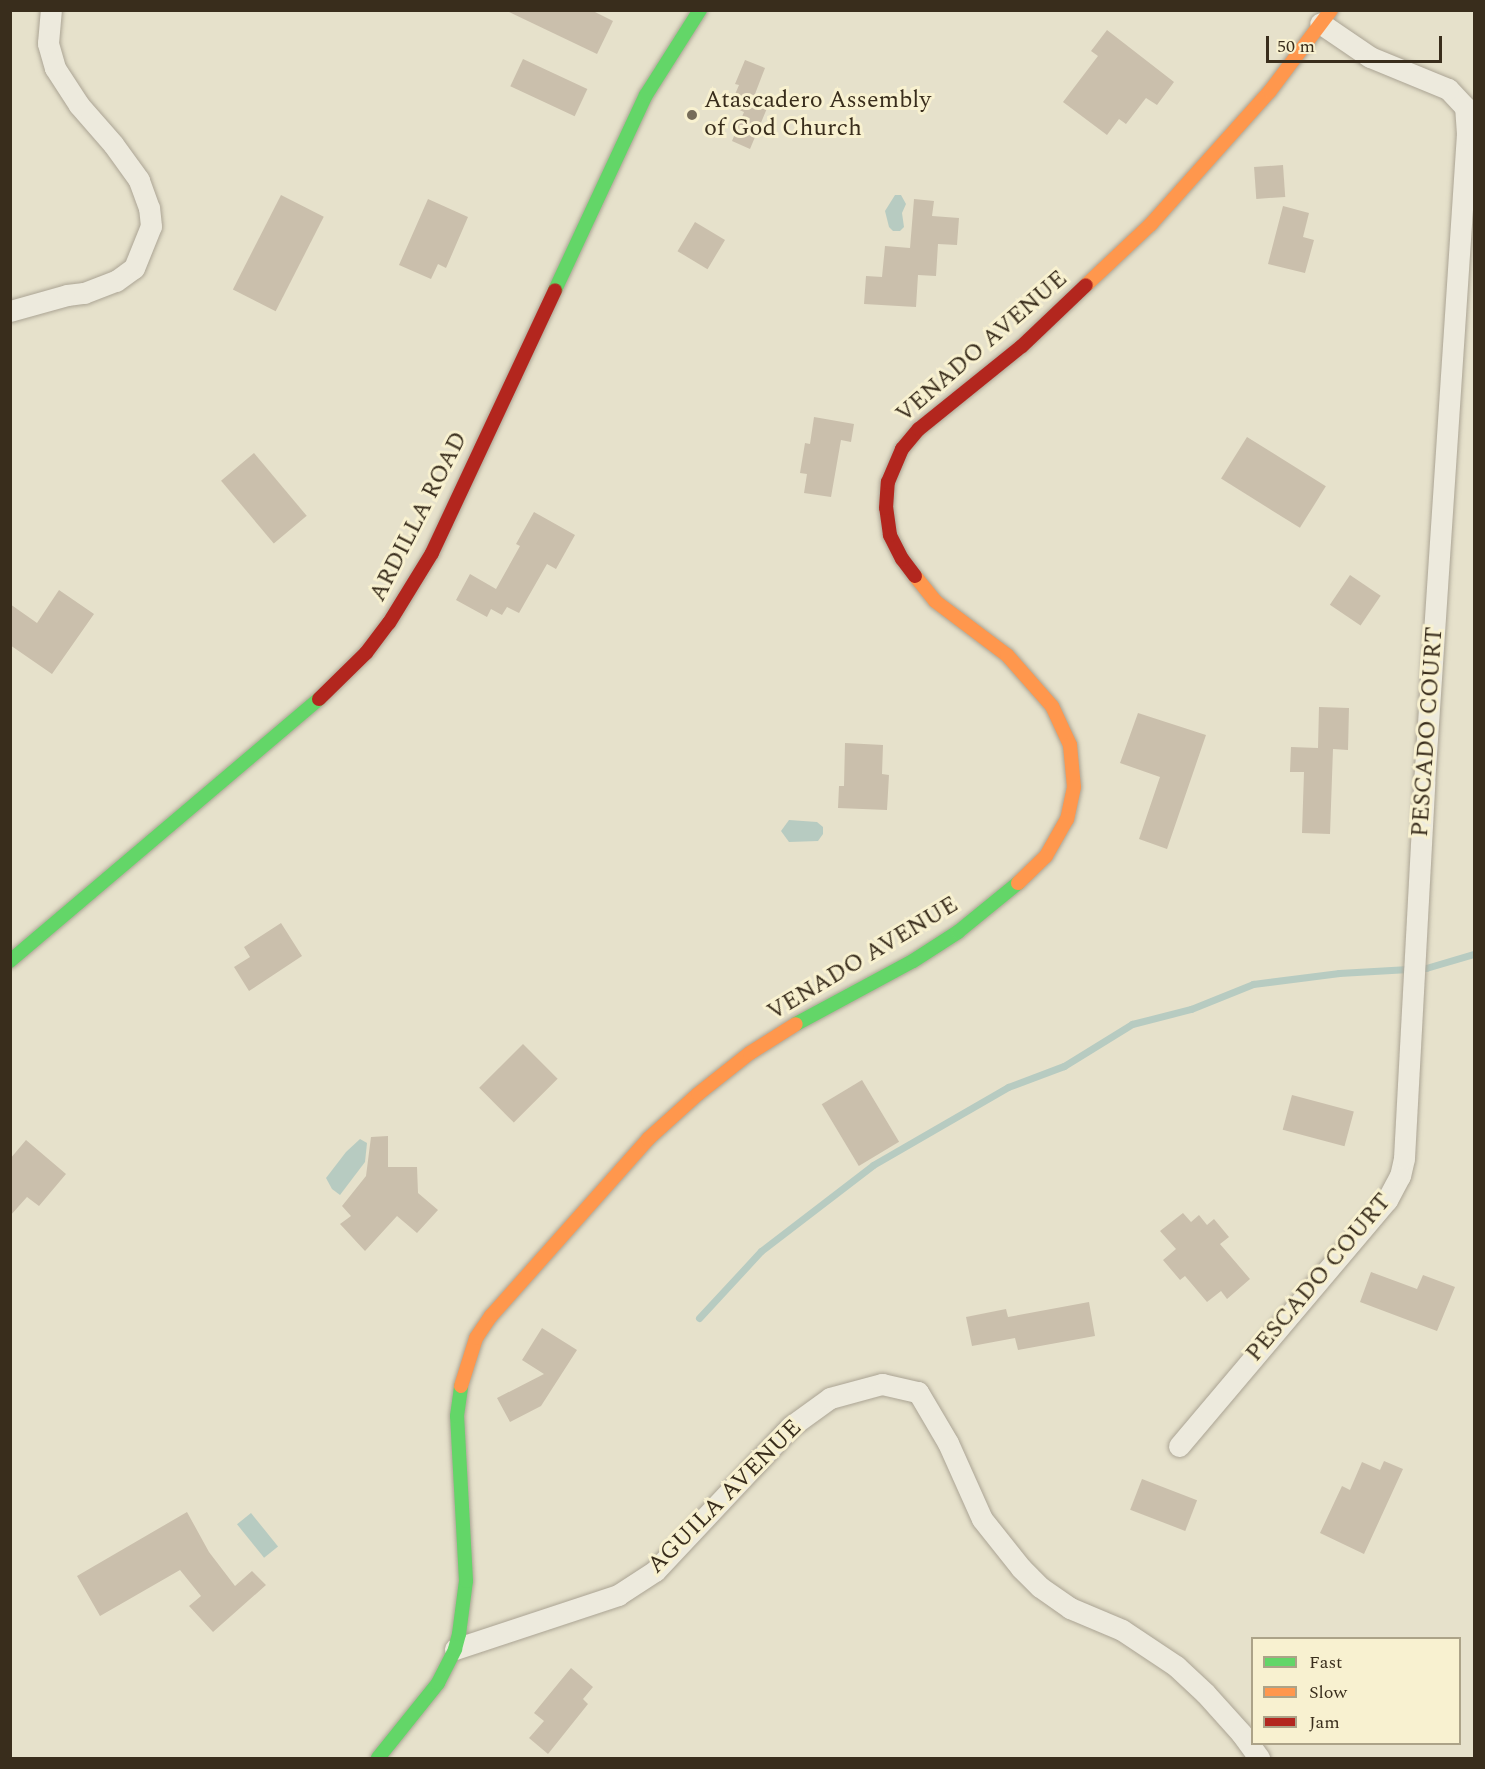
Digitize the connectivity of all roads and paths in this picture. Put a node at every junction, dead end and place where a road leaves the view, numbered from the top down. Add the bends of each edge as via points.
1 (51, 10) edge
2 (700, 10) edge
3 (1325, 17) edge
4 (10, 311) edge
5 (10, 961) edge
6 (1179, 1446) dead end
7 (455, 1648) junction
8 (378, 1758) edge
9 (1259, 1758) edge

1 - 4 street via 48,43 55,68 139,180 151,226 134,268 116,281
2 - 5 street, ARDILLA ROAD via 646,95 432,553 389,623 359,660 309,709
3 - 6 street, PESCADO COURT via 1370,57 1448,89 1465,108 1467,134 1424,784 1404,1158 1400,1176 1387,1200
3 - 7 street, VENADO AVENUE via 1270,91 1151,224 1022,346 919,429 902,449 888,482 890,535 902,559 935,601 1007,655 1052,706 1070,745 1074,766 1067,819 1046,856 1000,900 958,932 913,961 807,1017 750,1053 698,1094 648,1139 491,1316 473,1346 457,1416 466,1581
7 - 8 street, VENADO AVENUE via 438,1683
7 - 9 street, AGUILA AVENUE via 618,1595 655,1570 790,1427 830,1398 882,1384 918,1392 943,1434 982,1519 1028,1575 1070,1608 1122,1630 1176,1666 1234,1725

